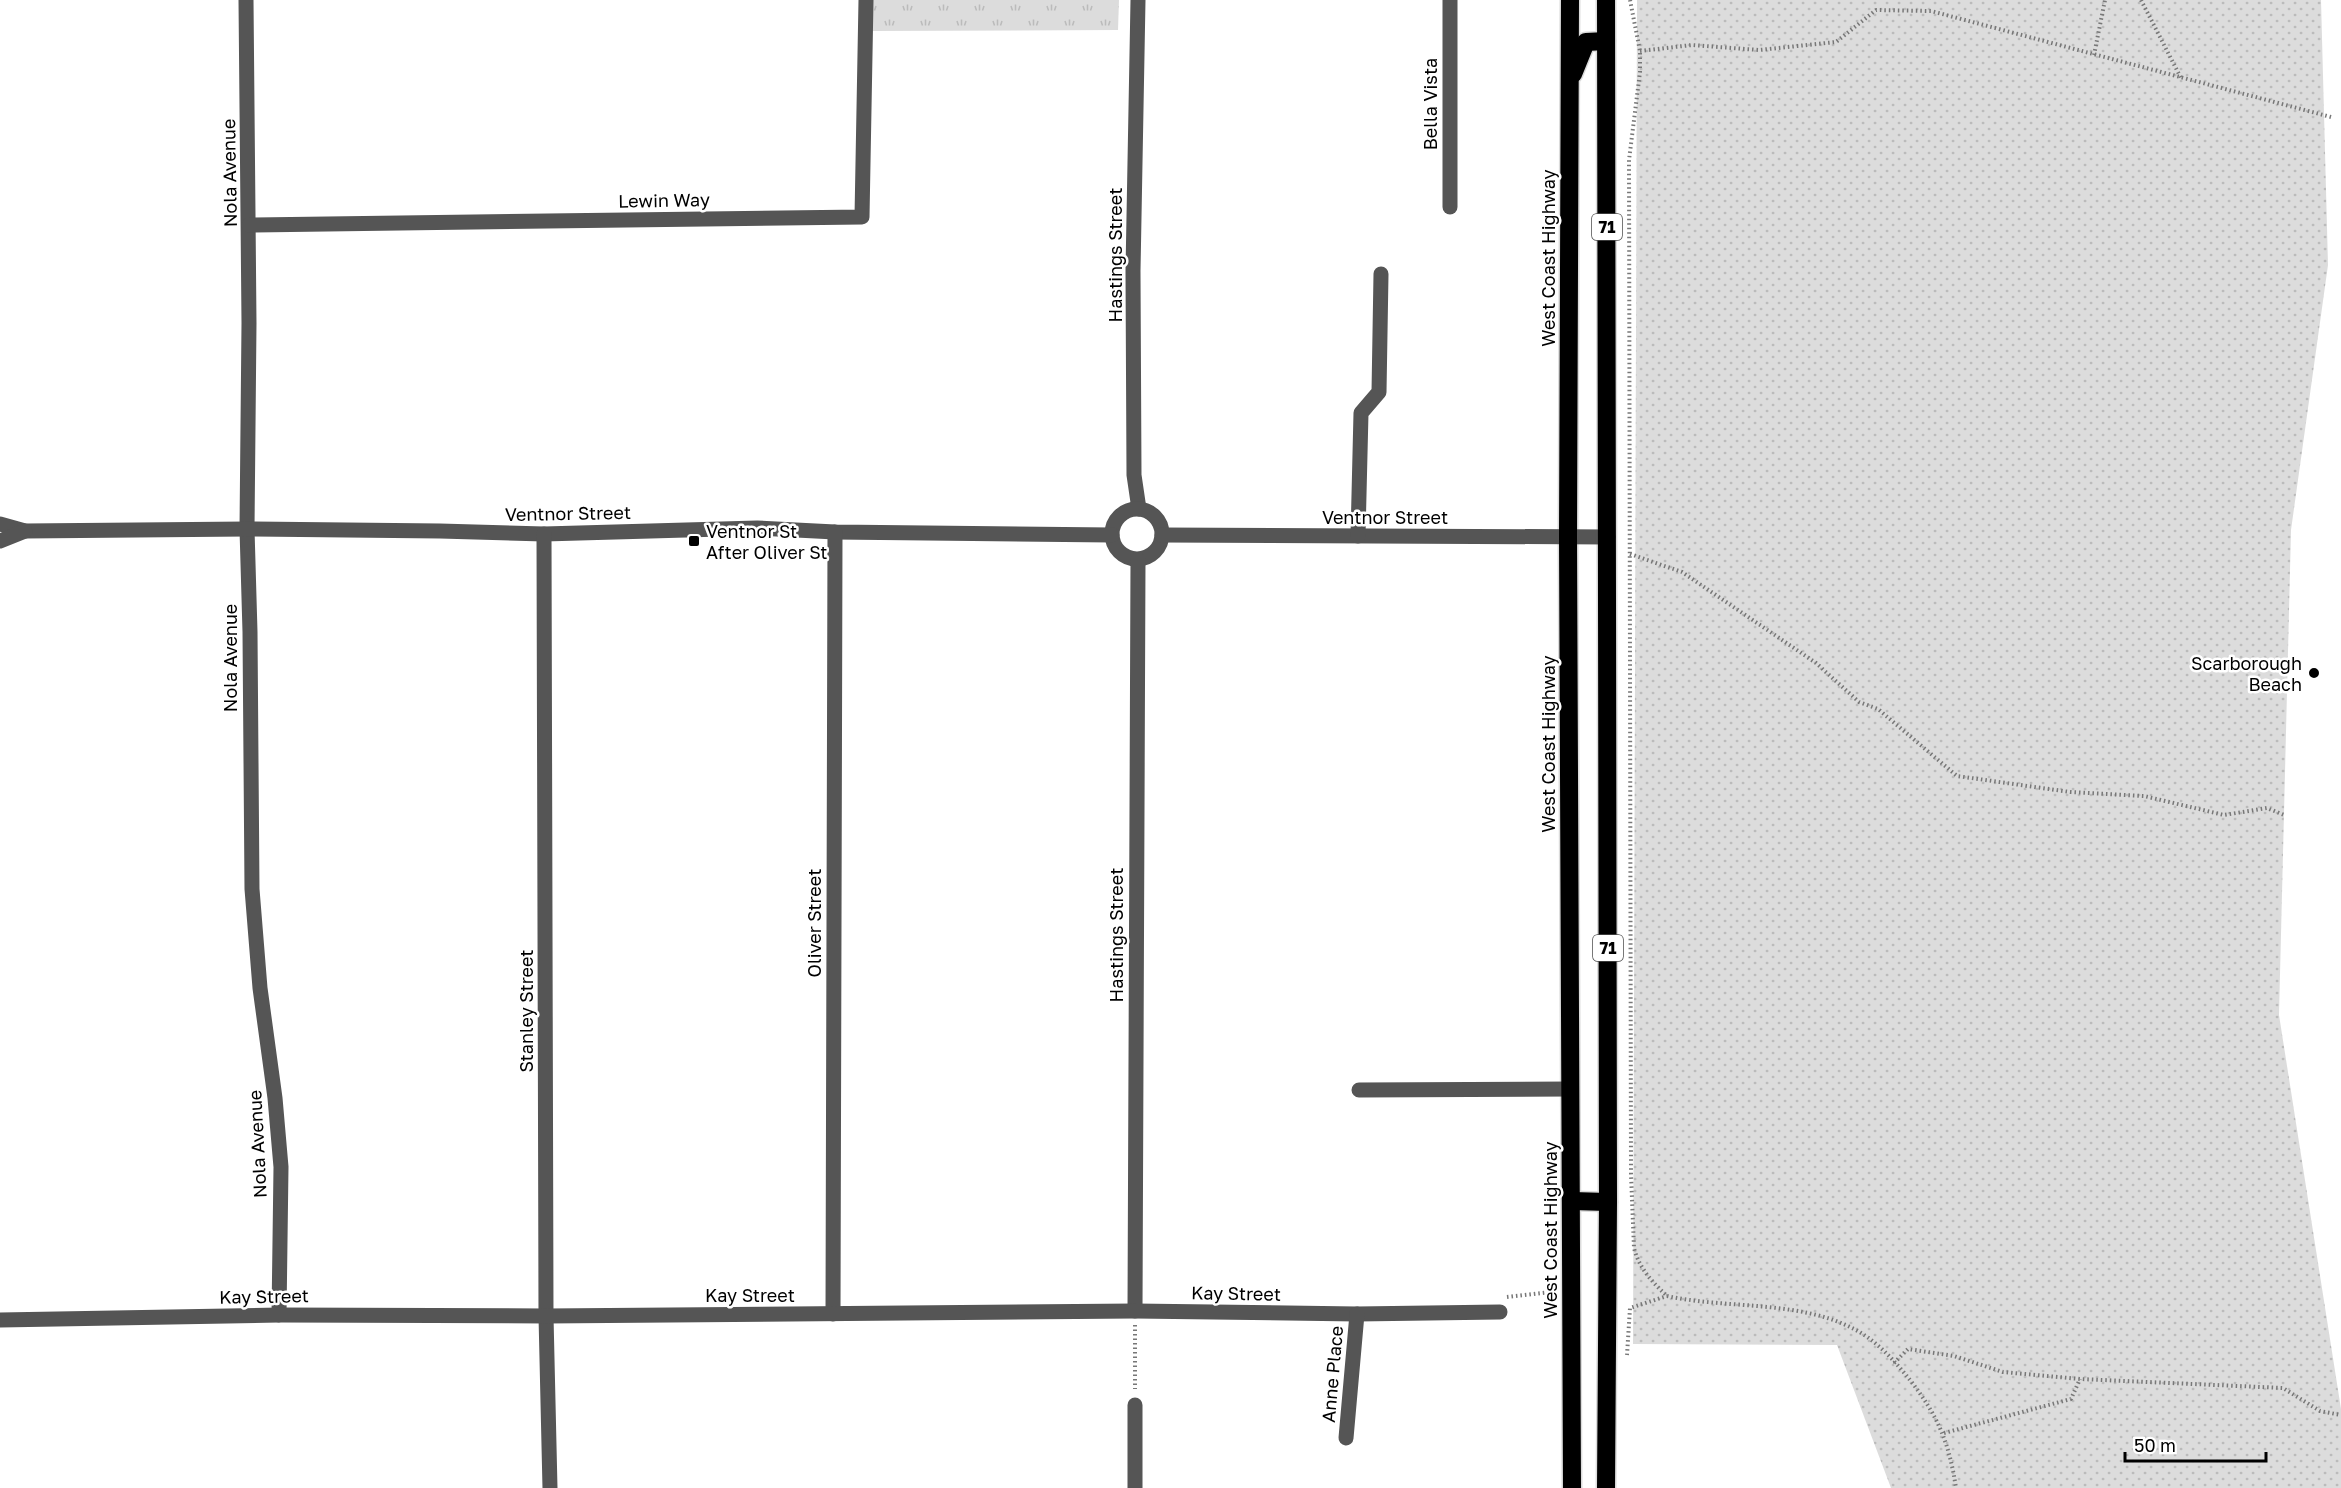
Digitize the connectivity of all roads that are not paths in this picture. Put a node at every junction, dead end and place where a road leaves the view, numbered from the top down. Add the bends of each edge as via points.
1 (246, 0) edge
2 (866, 0) edge
3 (1137, 0) edge
4 (1450, 0) edge
5 (1570, 0) edge
6 (1606, 0) edge
7 (1606, 41) junction
8 (1570, 81) junction
9 (1450, 207) dead end
10 (249, 225) junction
11 (1381, 274) dead end
12 (1139, 509) junction
13 (0, 524) edge
14 (247, 529) junction
15 (25, 531) junction
16 (835, 532) junction
17 (544, 534) junction
18 (1112, 535) junction
19 (1162, 535) junction
20 (1358, 536) junction
21 (1568, 537) junction
22 (1608, 537) junction
23 (0, 541) edge
24 (1138, 560) junction
25 (1571, 1089) junction
26 (1359, 1090) dead end
27 (1572, 1201) junction
28 (1608, 1202) junction
29 (1135, 1311) junction
30 (1500, 1312) dead end
31 (833, 1314) junction
32 (1357, 1314) junction
33 (279, 1315) junction
34 (546, 1316) junction
35 (0, 1320) edge
36 (1135, 1405) road end
37 (1346, 1438) dead end
38 (550, 1488) edge
39 (1135, 1488) edge
40 (1572, 1488) edge
41 (1606, 1488) edge

1 - 10 street, Nola Avenue
2 - 10 street, Lewin Way via 862,217
3 - 12 street, Hastings Street via 1133,293 1134,475
4 - 9 street, Bella Vista
5 - 8 highway, West Coast Highway / 71
6 - 7 highway, 71
7 - 8 highway via 1586,42
7 - 22 highway, 71
8 - 21 highway, West Coast Highway / 71
10 - 14 street, Nola Avenue
11 - 20 street via 1379,392 1361,413
12 - 18 street via 1121,514
12 - 19 street via 1157,519
13 - 15 street, Ventnor Street
14 - 15 street, Ventnor Street
14 - 17 street, Ventnor Street
14 - 33 street, Nola Avenue via 252,890 281,1167
15 - 23 street, Ventnor Street
16 - 17 street, Ventnor Street via 757,528
16 - 18 street, Ventnor Street
16 - 31 street, Oliver Street
17 - 34 street, Stanley Street
18 - 24 street via 1121,554
19 - 20 street, Ventnor Street
19 - 24 street via 1159,547
20 - 21 street, Ventnor Street
21 - 22 street, Ventnor Street
21 - 25 highway, West Coast Highway / 71
22 - 28 highway, 71
24 - 29 street, Hastings Street
25 - 26 street
25 - 27 highway, West Coast Highway / 71
27 - 28 highway
27 - 40 highway, West Coast Highway / 71
28 - 41 highway, 71
29 - 31 street, Kay Street
29 - 32 street, Kay Street
30 - 32 street, Kay Street
31 - 34 street, Kay Street
32 - 37 street, Anne Place
33 - 34 street, Kay Street
33 - 35 street, Kay Street
34 - 38 street, Stanley Street
36 - 39 street

